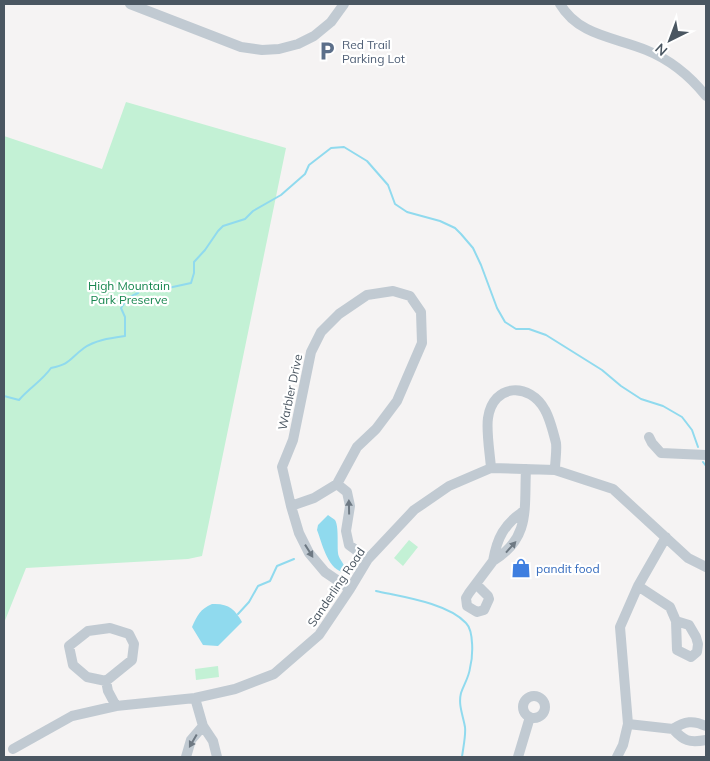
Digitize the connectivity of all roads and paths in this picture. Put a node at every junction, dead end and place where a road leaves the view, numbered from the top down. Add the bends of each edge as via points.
1 (130, 4) edge
2 (344, 4) edge
3 (560, 4) edge
4 (706, 96) edge
5 (649, 437) dead end
6 (706, 454) edge
7 (491, 468) junction
8 (526, 469) junction
9 (555, 470) junction
10 (337, 484) junction
11 (291, 506) junction
12 (524, 511) junction
13 (666, 537) junction
14 (368, 559) junction
15 (493, 561) junction
16 (706, 567) edge
17 (476, 584) dead end
18 (638, 586) junction
19 (350, 590) junction
20 (676, 621) dead end
21 (106, 681) junction
22 (194, 698) junction
23 (116, 706) junction
24 (530, 717) dead end
25 (628, 724) junction
26 (204, 726) junction
27 (706, 726) edge
28 (673, 729) junction
29 (706, 740) edge
30 (14, 749) dead end
31 (186, 757) edge
32 (217, 757) edge
33 (518, 757) edge
34 (616, 757) edge

1 - 2 street via 241,47 262,50 298,44 314,36 331,22
3 - 4 street via 586,30 669,61
5 - 6 street via 661,452
7 - 8 street, Sanderling Road
7 - 9 street via 488,418 494,401 504,391 518,390 532,396 545,410 556,443
7 - 14 street, Sanderling Road via 448,486 414,510
8 - 9 street, Sanderling Road
8 - 12 street
9 - 13 street, Sanderling Road via 613,489
10 - 11 street via 314,498
10 - 11 street, Warbler Drive via 357,447 376,429 397,401 422,343 421,312 410,296 393,291 367,295 339,314 321,332 311,352 293,440 282,467
14 -> 10 street via 349,545 346,531 350,506 347,492
11 -> 19 street, Warbler Drive via 309,553 324,572
12 - 15 street via 500,534
15 -> 12 street via 515,542
13 - 16 street, Sanderling Road via 688,558
13 - 18 street
14 - 19 street, Sanderling Road
15 - 17 street
18 - 20 street via 670,607
18 - 25 street via 620,627
19 - 22 street, Sanderling Road via 319,635 274,674 234,689
21 - 21 street via 132,660 134,644 129,634 110,628 88,631 69,646 72,665 87,677
21 - 23 street
22 - 23 street, Sanderling Road
22 - 26 street
23 - 30 street, Sanderling Road via 72,716
24 - 33 street
25 - 28 street
25 - 34 street via 624,745
26 -> 31 street via 191,740
26 - 32 street
27 - 28 street via 695,721 683,722
28 - 29 street via 681,738 693,742

